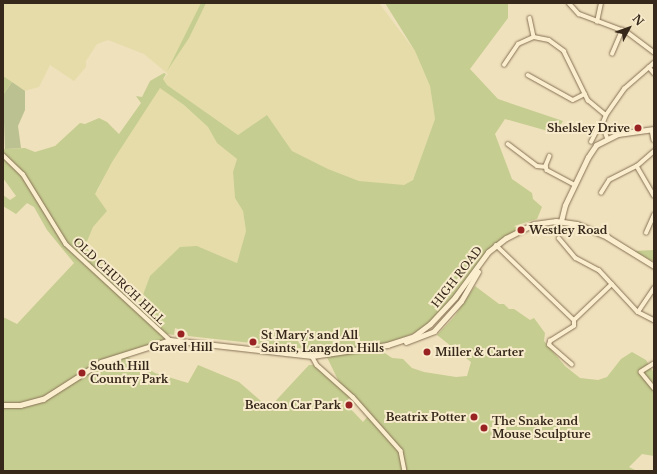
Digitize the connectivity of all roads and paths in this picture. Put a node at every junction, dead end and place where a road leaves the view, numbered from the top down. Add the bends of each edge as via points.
1 (569, 3) edge
2 (601, 3) edge
3 (530, 18) dead end
4 (597, 22) junction
5 (622, 30) junction
6 (534, 37) junction
7 (654, 52) edge
8 (612, 54) dead end
9 (654, 63) edge
10 (504, 65) dead end
11 (649, 67) junction
12 (654, 73) edge
13 (528, 76) dead end
14 (585, 94) junction
15 (606, 115) junction
16 (602, 127) junction
17 (653, 130) edge
18 (607, 138) junction
19 (654, 140) edge
20 (591, 142) dead end
21 (508, 144) dead end
22 (654, 151) edge
23 (3, 155) edge
24 (550, 156) dead end
25 (637, 166) junction
26 (546, 167) junction
27 (575, 185) junction
28 (601, 193) dead end
29 (654, 195) edge
30 (654, 216) edge
31 (561, 221) junction
32 (646, 233) dead end
33 (559, 238) dead end
34 (496, 245) junction
35 (654, 266) edge
36 (612, 284) junction
37 (654, 288) edge
38 (638, 312) junction
39 (574, 320) junction
40 (654, 320) edge
41 (170, 340) junction
42 (312, 356) junction
43 (654, 364) edge
44 (572, 365) dead end
45 (654, 388) edge
46 (3, 405) edge
47 (405, 471) edge

1 - 4 street via 579,14
2 - 4 street
3 - 6 street
4 - 5 street
5 - 7 street
5 - 8 street
6 - 10 street via 518,44
6 - 14 street via 549,40 564,51
9 - 11 street
11 - 12 street
11 - 15 street via 624,89
13 - 14 street via 573,100
14 - 15 street via 592,105
15 - 16 street
16 - 18 street
16 - 20 street via 597,130
17 - 18 main road via 622,133
17 - 19 street
18 - 27 main road via 590,154
21 - 26 street via 536,166
22 - 25 street
23 - 41 street, OLD CHURCH HILL via 23,174 66,244
24 - 26 street
25 - 28 street via 609,180
25 - 29 street
26 - 27 street via 550,172
27 - 31 main road via 563,208
30 - 32 street
31 - 34 main road, HIGH ROAD via 542,222 520,229
31 - 35 main road via 599,233
33 - 36 street via 576,258 599,270
34 - 39 street
34 - 42 main road, HIGH ROAD via 435,320 414,336 392,344
36 - 38 street
36 - 39 street
37 - 38 street
38 - 40 street
39 - 44 street via 574,326 550,341 549,345
41 - 42 main road, HIGH ROAD
41 - 46 main road via 101,362 43,399 20,405
42 - 47 street via 317,365 353,397 402,451
43 - 45 street via 641,372

